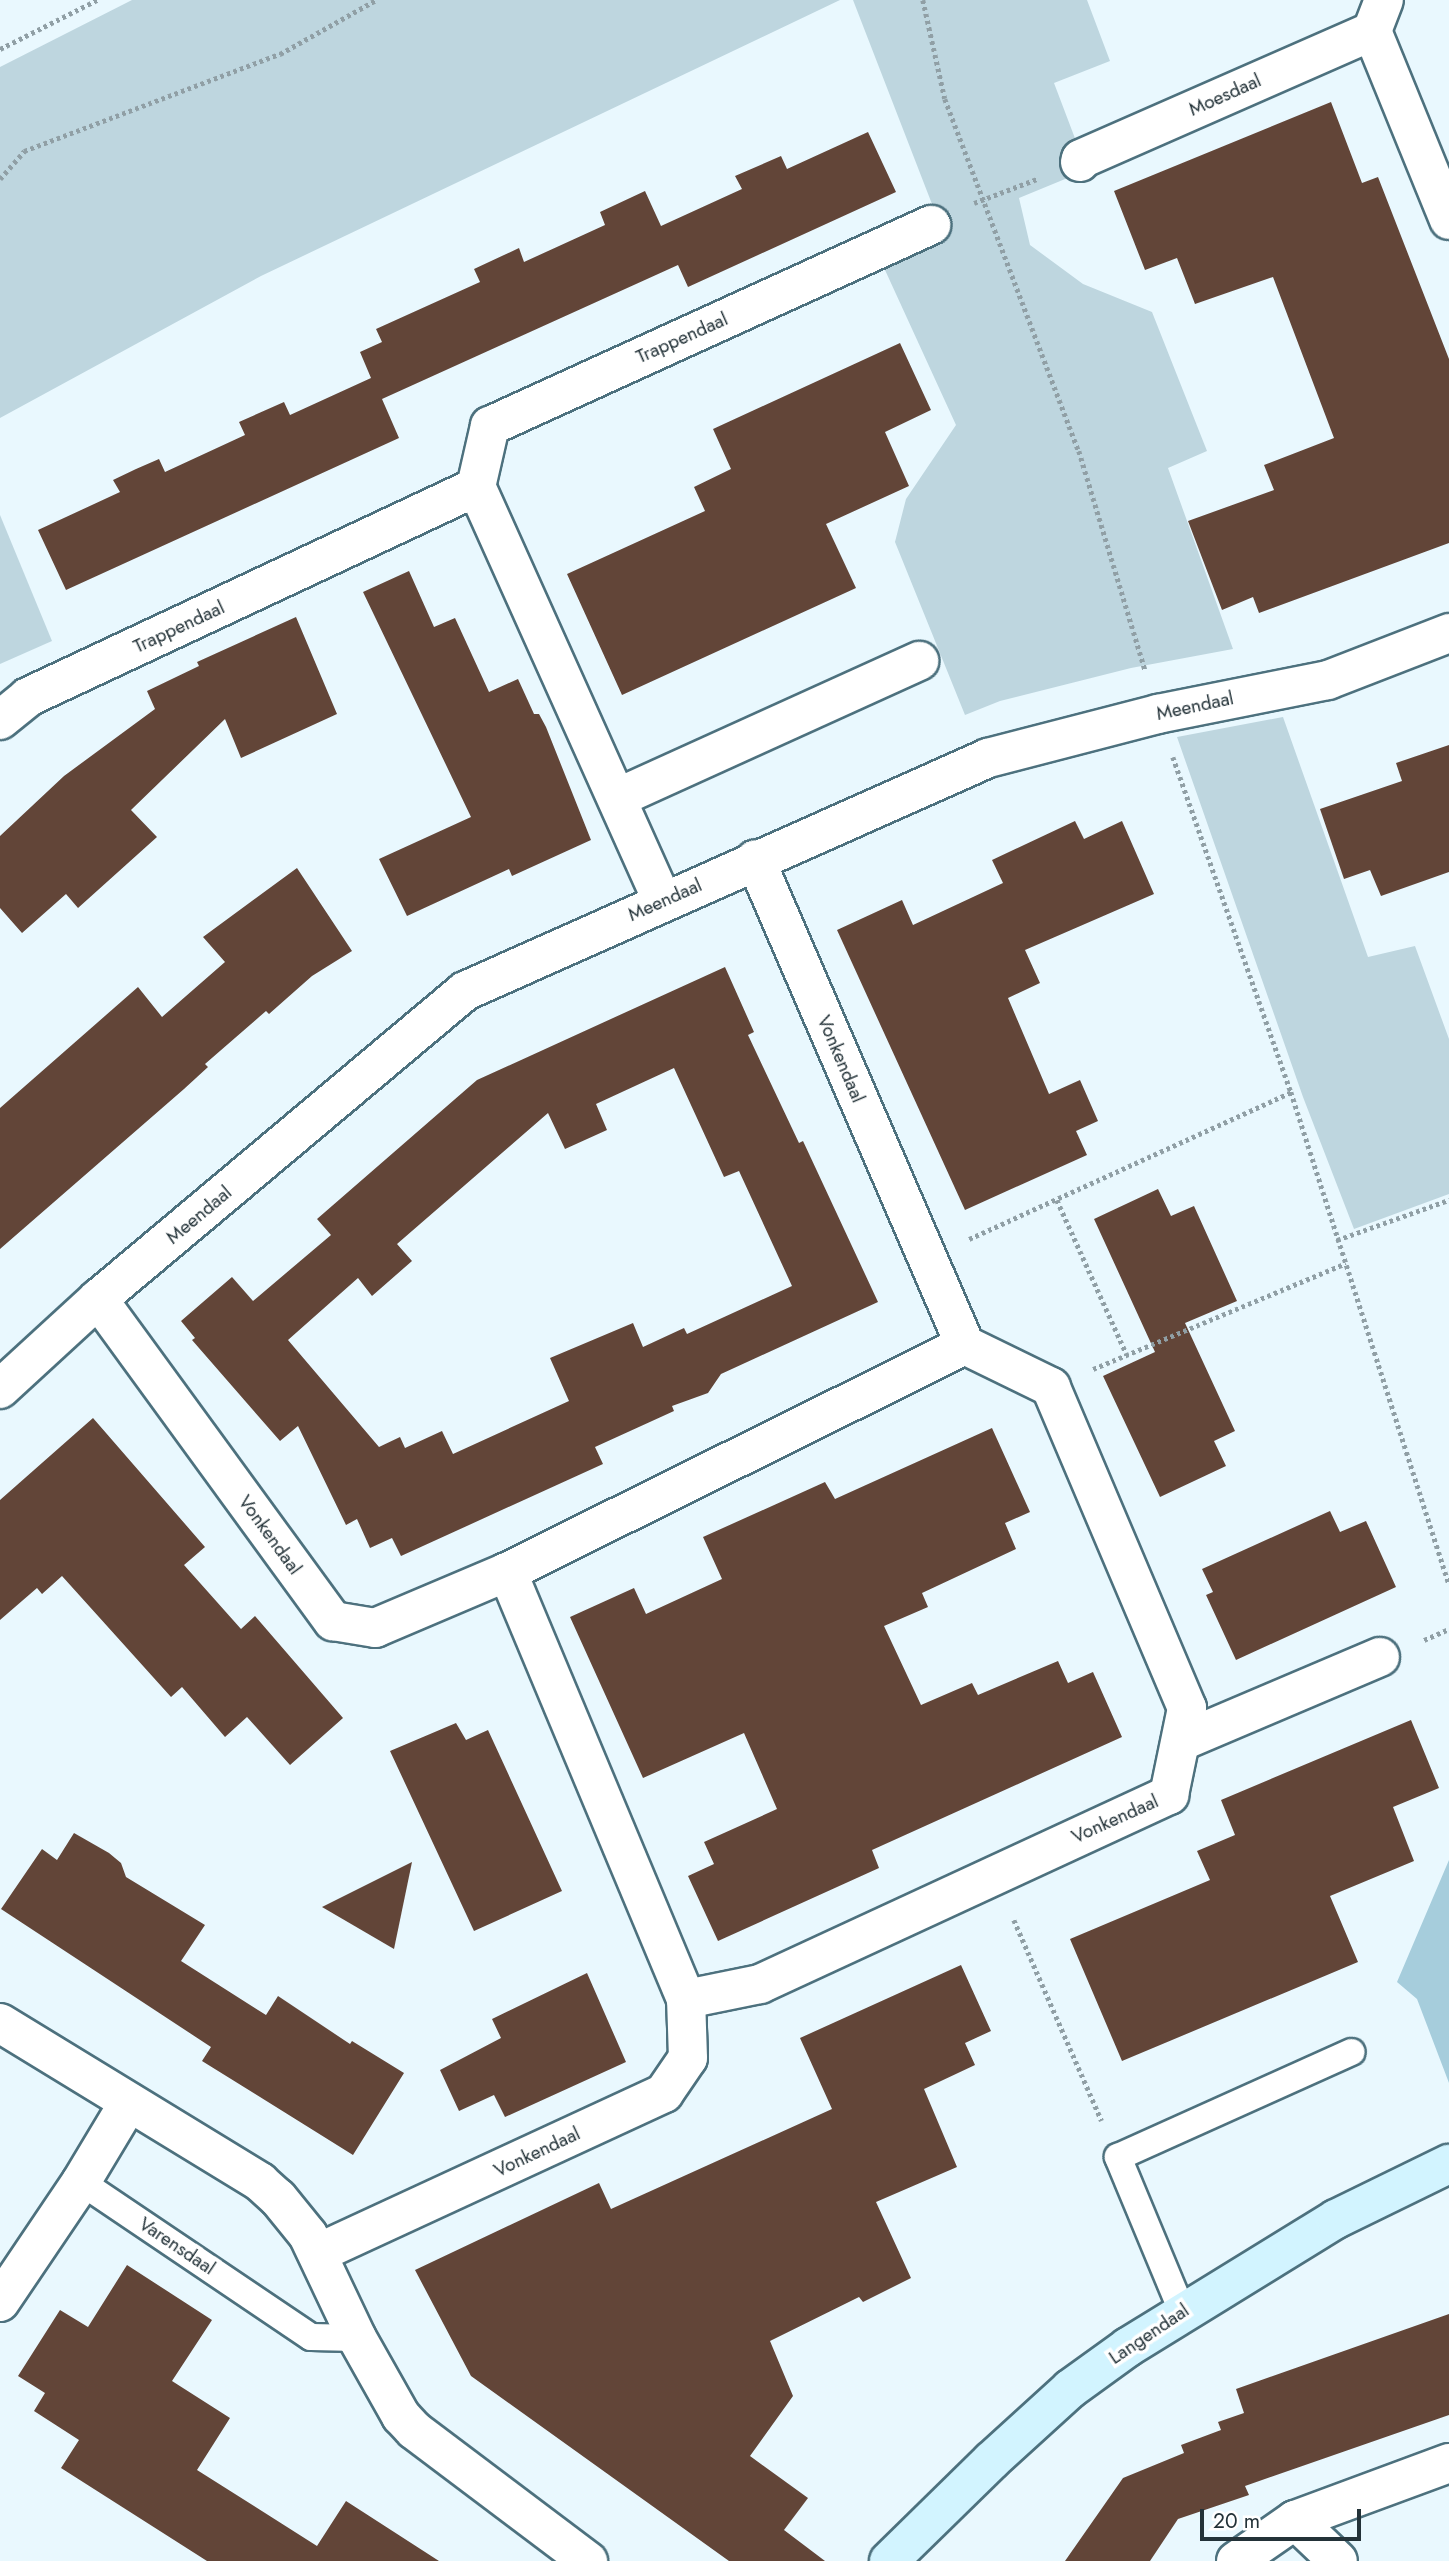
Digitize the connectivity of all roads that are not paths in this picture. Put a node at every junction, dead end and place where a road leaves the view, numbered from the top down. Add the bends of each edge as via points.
1 (1378, 15) edge
2 (1080, 162) road end
3 (1449, 220) edge
4 (931, 225) road end
5 (476, 487) junction
6 (1449, 634) edge
7 (919, 662) dead end
8 (0, 720) edge
9 (617, 798) junction
10 (755, 859) junction
11 (662, 900) junction
12 (98, 1299) junction
13 (965, 1345) junction
14 (0, 1389) edge
15 (507, 1572) junction
16 (1380, 1657) dead end
17 (1182, 1741) junction
18 (686, 1999) junction
19 (0, 2023) edge
20 (1352, 2052) dead end
21 (129, 2102) junction
22 (1449, 2164) edge
23 (81, 2182) junction
24 (318, 2253) junction
25 (0, 2302) edge
26 (1182, 2311) junction
27 (358, 2338) junction
28 (1449, 2463) edge
29 (1295, 2520) junction
30 (588, 2561) edge
31 (889, 2561) edge
32 (1236, 2561) edge
33 (1338, 2561) edge

1 - 2 street, Moesdaal
1 - 3 street, Moesdaal
4 - 5 street, Trappendaal via 490,426
5 - 8 street, Trappendaal via 29,697
5 - 9 street
6 - 10 street, Meendaal via 1328,680 1158,714 988,758
7 - 9 street
9 - 11 street
10 - 11 street, Meendaal
10 - 13 street, Vonkendaal
11 - 12 street, Meendaal via 464,991
12 - 14 street, Meendaal
12 - 15 street, Vonkendaal via 333,1621 375,1628
13 - 15 street, Vonkendaal
13 - 17 street, Vonkendaal via 1051,1387 1187,1708
15 - 18 street, Vonkendaal
16 - 17 street
17 - 18 street, Vonkendaal via 1168,1795 760,1984
18 - 24 street, Vonkendaal via 688,2058 664,2093
19 - 21 street
20 - 26 lane via 1118,2157
21 - 23 street
21 - 24 street via 260,2182 295,2215
22 - 26 street, Langendaal via 1336,2219
23 - 25 street
23 - 27 lane, Varensdaal via 312,2337
24 - 27 street
26 - 31 street, Langendaal via 1070,2389
27 - 30 street via 389,2398 414,2430
28 - 29 street
29 - 32 street
29 - 33 street

